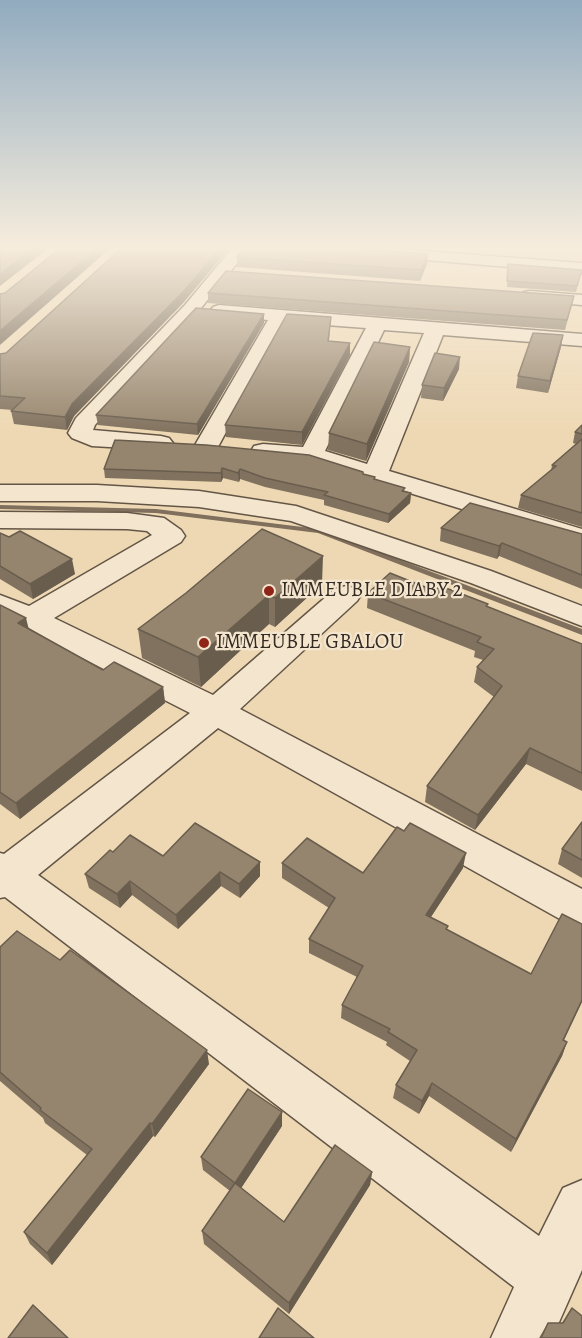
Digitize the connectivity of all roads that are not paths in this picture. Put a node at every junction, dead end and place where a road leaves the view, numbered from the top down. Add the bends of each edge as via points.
1 (191, 309) joint
2 (280, 316) junction
3 (378, 323) junction
4 (436, 327) junction
5 (582, 340) edge
6 (207, 445) junction
7 (311, 455) junction
8 (375, 475) junction
9 (0, 494) edge
10 (0, 520) edge
11 (582, 538) edge
12 (346, 595) dead end
13 (15, 611) edge
14 (582, 617) edge
15 (216, 711) junction
16 (2, 875) edge
17 (582, 910) edge
18 (582, 1207) edge
19 (550, 1279) junction
20 (521, 1338) edge

1 - 2 street
1 - 6 street via 84,423 80,433 92,439
2 - 3 street
2 - 6 street
3 - 4 street
3 - 7 street
4 - 5 street
4 - 8 street
6 - 7 street
7 - 8 street
8 - 11 street
9 - 14 street via 198,498 296,514 481,577
10 - 13 street via 127,521 154,524 171,536
12 - 15 street
13 - 15 street
15 - 16 street
15 - 17 street
16 - 19 street
18 - 19 street
19 - 20 street

